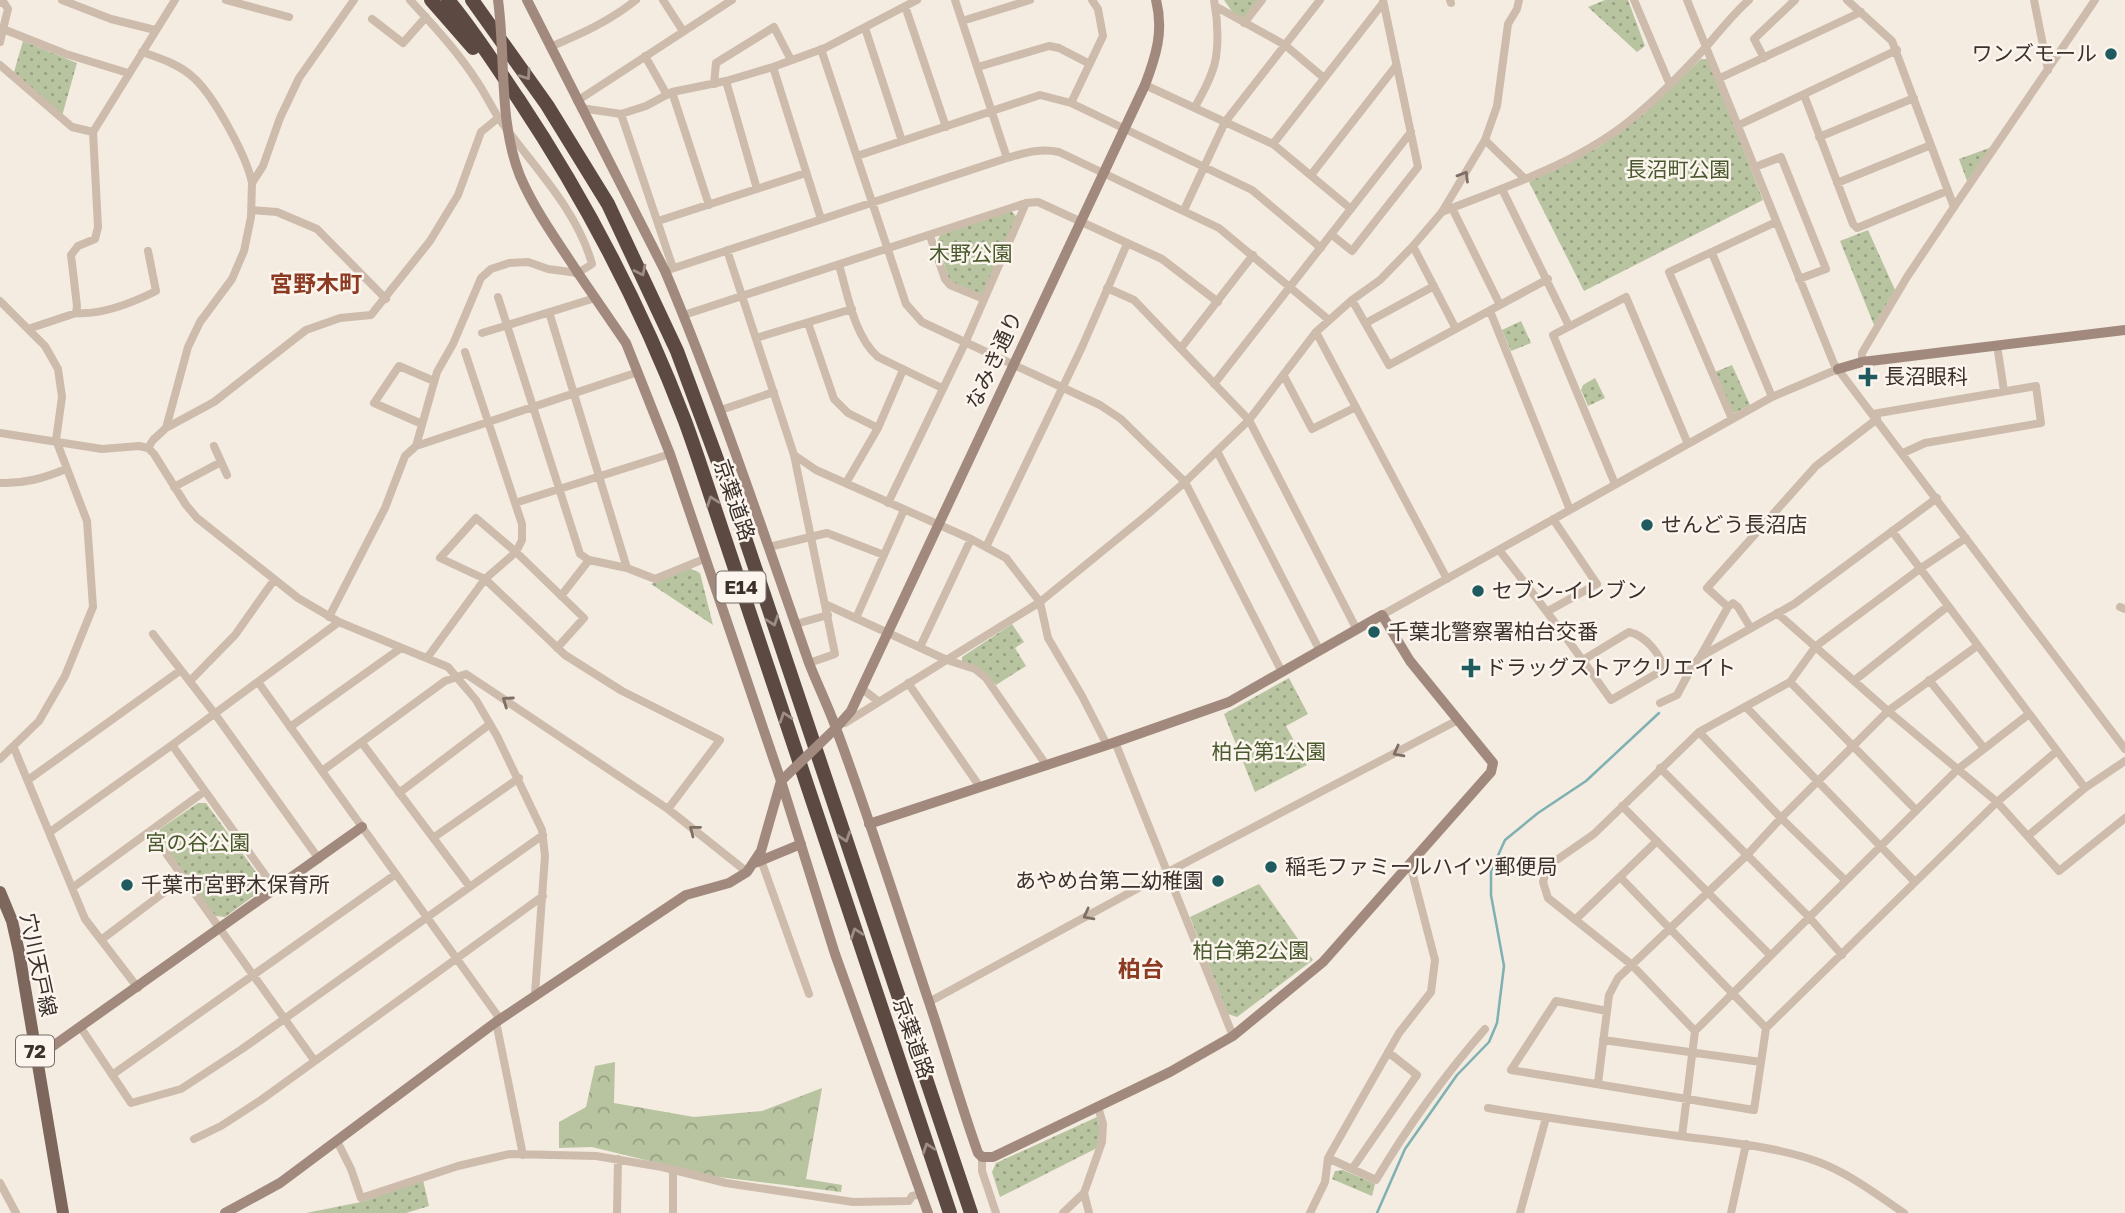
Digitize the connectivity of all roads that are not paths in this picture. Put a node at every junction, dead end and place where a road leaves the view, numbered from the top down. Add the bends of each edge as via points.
1 (62, 0) edge
2 (175, 0) edge
3 (226, 0) edge
4 (354, 0) edge
5 (410, 0) edge
6 (431, 0) edge
7 (448, 0) edge
8 (472, 0) edge
9 (498, 0) edge
10 (527, 0) edge
11 (636, 0) edge
12 (663, 0) edge
13 (732, 0) edge
14 (893, 0) edge
15 (917, 0) edge
16 (956, 0) edge
17 (1030, 0) edge
18 (1092, 0) edge
19 (1156, 0) edge
20 (1262, 0) edge
21 (1320, 0) edge
22 (1519, 0) edge
23 (1634, 0) edge
24 (1687, 0) edge
25 (1749, 0) edge
26 (1795, 0) edge
27 (1847, 0) edge
28 (2034, 0) edge
29 (1383, 1) edge
30 (2092, 1) edge
31 (0, 3) edge
32 (1214, 3) edge
33 (902, 8) junction
34 (1861, 12) junction
35 (289, 17) dead end
36 (426, 17) junction
37 (372, 19) dead end
38 (962, 21) junction
39 (1244, 23) junction
40 (865, 28) junction
41 (3, 29) junction
42 (155, 30) junction
43 (683, 32) junction
44 (0, 42) edge
45 (1284, 45) junction
46 (550, 47) junction
47 (1706, 47) junction
48 (821, 49) junction
49 (1897, 50) junction
50 (142, 52) junction
51 (645, 56) junction
52 (1764, 58) junction
53 (791, 60) junction
54 (1090, 64) junction
55 (0, 65) edge
56 (1396, 66) junction
57 (773, 67) junction
58 (978, 67) junction
59 (2048, 70) junction
60 (128, 73) junction
61 (1324, 78) junction
62 (1720, 78) junction
63 (726, 81) junction
64 (714, 84) junction
65 (1144, 85) junction
66 (1670, 85) junction
67 (669, 94) junction
68 (1804, 95) junction
69 (1914, 98) junction
70 (1072, 103) junction
71 (579, 105) junction
72 (1195, 107) junction
73 (992, 112) junction
74 (621, 114) junction
75 (530, 117) junction
76 (498, 118) junction
77 (1225, 122) junction
78 (1739, 125) junction
79 (946, 127) junction
80 (1124, 130) junction
81 (93, 132) junction
82 (1411, 132) junction
83 (1819, 137) junction
84 (1485, 139) junction
85 (902, 141) junction
86 (1273, 144) junction
87 (1931, 145) junction
88 (857, 156) junction
89 (1007, 158) junction
90 (1204, 167) junction
91 (1755, 167) junction
92 (807, 173) junction
93 (1103, 174) junction
94 (1311, 175) junction
95 (1524, 178) junction
96 (252, 183) junction
97 (1837, 183) junction
98 (757, 189) junction
99 (1502, 189) junction
100 (1947, 191) junction
101 (872, 202) junction
102 (1026, 203) junction
103 (709, 205) junction
104 (1954, 207) junction
105 (1452, 208) junction
106 (1351, 209) junction
107 (252, 210) junction
108 (1184, 210) junction
109 (1442, 212) junction
110 (821, 219) junction
111 (658, 221) junction
112 (1080, 221) junction
113 (1776, 222) junction
114 (1332, 235) junction
115 (930, 236) junction
116 (1127, 244) junction
117 (1413, 246) junction
118 (1321, 248) junction
119 (888, 249) junction
120 (727, 250) junction
121 (149, 251) dead end
122 (1712, 253) junction
123 (1253, 255) junction
124 (839, 265) junction
125 (669, 270) junction
126 (578, 273) junction
127 (1548, 279) junction
128 (1799, 279) junction
129 (1290, 286) junction
130 (1434, 286) junction
131 (1107, 288) junction
132 (742, 296) junction
133 (498, 298) dead end
134 (596, 298) junction
135 (386, 299) junction
136 (984, 299) junction
137 (1352, 300) junction
138 (0, 301) edge
139 (1218, 302) junction
140 (1500, 305) junction
141 (852, 309) junction
142 (1490, 311) junction
143 (549, 312) junction
144 (76, 313) junction
145 (684, 315) junction
146 (1329, 320) junction
147 (808, 323) junction
148 (1366, 323) junction
149 (507, 325) junction
150 (1569, 326) junction
151 (28, 329) junction
152 (1456, 329) junction
153 (2125, 330) edge
154 (1316, 332) junction
155 (482, 333) dead end
156 (756, 338) junction
157 (966, 341) junction
158 (1997, 345) junction
159 (1181, 348) junction
160 (465, 352) dead end
161 (1862, 362) junction
162 (1013, 365) junction
163 (1838, 369) junction
164 (904, 370) junction
165 (638, 373) junction
166 (1284, 376) junction
167 (435, 381) junction
168 (1214, 384) junction
169 (942, 388) junction
170 (1061, 388) junction
171 (2004, 391) junction
172 (774, 392) junction
173 (574, 394) junction
174 (1772, 397) junction
175 (533, 407) junction
176 (1356, 407) junction
177 (721, 410) junction
178 (1875, 416) junction
179 (1732, 419) junction
180 (1249, 420) junction
181 (489, 422) junction
182 (422, 424) junction
183 (878, 428) junction
184 (166, 429) junction
185 (0, 433) edge
186 (56, 440) junction
187 (1688, 444) junction
188 (214, 446) dead end
189 (416, 446) junction
190 (148, 448) junction
191 (1217, 451) junction
192 (1903, 453) junction
193 (670, 454) junction
194 (794, 454) junction
195 (221, 462) junction
196 (66, 469) junction
197 (227, 475) dead end
198 (599, 477) junction
199 (1185, 482) junction
200 (0, 483) edge
201 (846, 483) junction
202 (1615, 484) junction
203 (174, 487) junction
204 (559, 490) junction
205 (1937, 498) junction
206 (515, 503) junction
207 (888, 503) junction
208 (904, 510) junction
209 (1570, 510) junction
210 (1553, 519) junction
211 (938, 526) junction
212 (1892, 531) junction
213 (811, 536) junction
214 (1966, 538) junction
215 (971, 539) junction
216 (769, 547) junction
217 (986, 547) junction
218 (1499, 550) junction
219 (516, 552) junction
220 (884, 555) junction
221 (704, 559) junction
222 (589, 560) junction
223 (627, 568) junction
224 (1921, 568) junction
225 (485, 579) junction
226 (1447, 579) junction
227 (274, 580) junction
228 (561, 596) junction
229 (1040, 601) junction
230 (827, 605) junction
231 (1948, 606) junction
232 (1728, 607) junction
233 (1548, 611) junction
234 (1777, 613) junction
235 (828, 615) junction
236 (1382, 615) junction
237 (329, 617) junction
238 (856, 618) junction
239 (338, 622) junction
240 (796, 624) junction
241 (1749, 627) junction
242 (1357, 629) junction
243 (886, 632) junction
244 (153, 634) dead end
245 (1816, 646) junction
246 (1977, 646) junction
247 (920, 647) junction
248 (401, 648) junction
249 (556, 648) junction
250 (1321, 651) junction
251 (1700, 657) junction
252 (427, 658) junction
253 (947, 660) junction
254 (1583, 660) junction
255 (809, 663) junction
256 (181, 670) junction
257 (1282, 672) junction
258 (458, 676) junction
259 (1855, 680) junction
260 (1929, 680) junction
261 (190, 681) junction
262 (258, 682) junction
263 (1790, 682) junction
264 (908, 683) junction
265 (861, 688) junction
266 (878, 701) junction
267 (1660, 704) dead end
268 (1746, 707) junction
269 (1888, 711) junction
270 (215, 714) junction
271 (2029, 714) junction
272 (1458, 720) junction
273 (490, 724) junction
274 (290, 727) junction
275 (836, 728) junction
276 (1699, 732) junction
277 (362, 743) junction
278 (1111, 744) junction
279 (172, 746) junction
280 (1854, 747) junction
281 (14, 748) junction
282 (1984, 748) junction
283 (2125, 749) edge
284 (2057, 751) junction
285 (0, 759) edge
286 (2125, 761) edge
287 (1047, 765) junction
288 (1660, 768) junction
289 (1958, 769) junction
290 (322, 771) junction
291 (519, 778) junction
292 (28, 780) junction
293 (781, 781) junction
294 (1817, 783) junction
295 (980, 788) junction
296 (2085, 788) junction
297 (205, 791) junction
298 (399, 793) junction
299 (1997, 802) junction
300 (1622, 806) junction
301 (668, 809) junction
302 (1916, 810) junction
303 (1781, 818) junction
304 (2125, 818) edge
305 (869, 824) junction
306 (362, 827) junction
307 (150, 831) junction
308 (50, 832) junction
309 (543, 835) junction
310 (2029, 835) junction
311 (433, 838) junction
312 (1657, 841) junction
313 (801, 844) junction
314 (1879, 845) junction
315 (1747, 855) junction
316 (319, 859) junction
317 (758, 862) junction
318 (1410, 864) junction
319 (747, 872) junction
320 (1166, 873) junction
321 (396, 874) junction
322 (183, 877) junction
323 (1620, 877) junction
324 (1844, 880) junction
325 (1915, 882) junction
326 (470, 887) junction
327 (72, 888) junction
328 (276, 890) junction
329 (0, 891) edge
330 (1706, 892) junction
331 (543, 896) junction
332 (427, 917) junction
333 (1809, 917) junction
334 (1575, 920) junction
335 (1670, 928) junction
336 (220, 929) junction
337 (101, 940) junction
338 (1842, 954) junction
339 (1770, 955) junction
340 (457, 959) junction
341 (1632, 965) junction
342 (254, 976) junction
343 (138, 988) junction
344 (1732, 993) junction
345 (535, 994) junction
346 (809, 994) dead end
347 (929, 1002) junction
348 (1607, 1011) junction
349 (284, 1018) junction
350 (498, 1020) junction
351 (81, 1028) junction
352 (1766, 1028) junction
353 (1486, 1029) dead end
354 (1695, 1031) junction
355 (1233, 1036) junction
356 (1604, 1040) junction
357 (1692, 1051) junction
358 (1388, 1052) junction
359 (36, 1058) junction
360 (314, 1060) junction
361 (1761, 1062) junction
362 (113, 1075) junction
363 (1598, 1083) junction
364 (1685, 1099) junction
365 (1098, 1107) junction
366 (1488, 1108) dead end
367 (1546, 1118) junction
368 (1682, 1136) junction
369 (194, 1139) dead end
370 (337, 1141) junction
371 (1746, 1144) junction
372 (523, 1155) junction
373 (982, 1157) junction
374 (1328, 1158) junction
375 (618, 1159) junction
376 (1352, 1169) junction
377 (673, 1170) junction
378 (0, 1183) edge
379 (1084, 1193) junction
380 (921, 1194) junction
381 (853, 1202) junction
382 (16, 1213) edge
383 (63, 1213) edge
384 (225, 1213) edge
385 (617, 1213) edge
386 (673, 1213) edge
387 (856, 1213) edge
388 (928, 1213) edge
389 (950, 1213) edge
390 (971, 1213) edge
391 (996, 1213) edge
392 (1063, 1213) edge
393 (1090, 1213) edge
394 (1310, 1213) edge
395 (1520, 1213) edge
396 (1731, 1213) edge
397 (1904, 1213) edge

1 - 42 street
2 - 42 street
3 - 35 street
4 - 96 street via 299,78
5 - 36 street
6 - 75 highway
7 - 75 highway, 京葉道路 / E14
8 -> 390 highway, 京葉道路 / E14 via 547,105 608,204 677,351 740,522
9 - 126 street, bridge via 508,118 520,175
10 - 46 street
11 - 46 street via 619,14
12 - 43 street
13 - 43 street
14 - 33 street
15 - 33 street
16 - 38 street
17 - 38 street
18 - 54 street via 1103,36
19 - 65 street, なみき通り via 1160,38
20 - 39 street
21 - 45 street
22 - 84 street via 1508,24 1497,106
23 - 66 street
24 - 47 street
25 - 47 street
26 - 52 street via 1754,39
27 - 34 street
28 - 59 street
29 - 56 street
29 - 61 street
30 - 59 street
31 - 41 street via 8,9
32 - 39 street
32 - 72 street via 1216,61
33 - 40 street
33 - 79 street
34 - 49 street
34 - 52 street
36 - 37 street via 402,43
36 - 76 street via 478,82
38 - 58 street
39 - 45 street
40 - 48 street
40 - 85 street
41 - 44 street
41 - 60 street
42 - 50 street
43 - 51 street
45 - 61 street
45 - 77 street
46 - 71 street
47 - 62 street
47 - 66 street
48 - 53 street
48 - 88 street
49 - 68 street
49 - 69 street
50 - 60 street
50 - 96 street via 167,61 201,85 230,132
51 - 67 street
51 - 71 street
52 - 62 street
53 - 57 street
53 - 64 street via 774,27 716,63
54 - 58 street via 1049,46
54 - 70 street
55 - 81 street via 72,127
56 - 82 street
56 - 94 street
57 - 63 street
57 - 92 street
58 - 73 street
59 - 104 street
60 - 81 street
61 - 86 street
62 - 78 street
63 - 64 street
63 - 98 street
64 - 67 street
65 - 72 street
65 - 80 street, なみき通り
66 - 95 street via 1604,139
67 - 74 street
67 - 103 street
68 - 78 street
68 - 83 street
69 - 83 street
69 - 87 street
70 - 73 street via 1040,95
70 - 80 street
71 - 74 street
71 - 125 street
72 - 77 street
73 - 79 street
73 - 89 street
74 - 111 street
389 -> 75 highway, 京葉道路 / E14 via 685,422 613,259
76 - 126 street via 563,204 587,246 592,264
76 - 135 street via 481,132 458,195
77 - 86 street
77 - 90 street
78 - 91 street
79 - 85 street
80 - 90 street
80 - 93 street, なみき通り
81 - 144 street via 98,227 95,239 78,246 71,255
82 - 106 street
82 - 114 street via 1418,167 1352,251
83 - 97 street
84 - 95 street
109 -> 84 street
85 - 88 street
86 - 94 street
87 - 97 street
87 - 100 street
88 - 101 street
89 - 93 street via 1049,150
89 - 101 street
90 - 108 street
90 - 118 street via 1252,190
91 - 113 street
91 - 128 street via 1781,157 1826,269
92 - 98 street
92 - 110 street
93 - 108 street
93 - 112 street, なみき通り
94 - 106 street
95 - 99 street
96 - 107 street
97 - 100 street via 1857,228
98 - 103 street
99 - 105 street
99 - 127 street
100 - 104 street
101 - 110 street
101 - 119 street
102 - 112 street via 1038,202
102 - 115 street
102 - 136 street
103 - 111 street
104 - 161 street via 1875,331
105 - 109 street
105 - 140 street
106 - 114 street
107 - 135 street via 277,212 317,229
107 - 184 street via 244,251 232,279 200,322 188,347
108 - 123 street via 1219,228
109 - 117 street
110 - 120 street
111 - 125 street
112 - 116 street
112 - 162 street, なみき通り
113 - 122 street
113 - 128 street
114 - 118 street
115 - 119 street
115 - 136 street via 950,285
116 - 131 street
116 - 139 street via 1162,259
117 - 130 street
117 - 137 street via 1380,280
118 - 129 street
119 - 124 street
119 - 157 street via 913,314
120 - 125 street
120 - 132 street
121 - 144 street via 156,291 134,303
122 - 174 street
122 - 179 street via 1669,272
123 - 129 street
123 - 139 street
124 - 132 street
124 - 141 street
125 - 145 street
126 - 134 street
126 - 167 street via 528,262 491,269 481,278
127 - 140 street
127 - 150 street
128 - 163 street
129 - 146 street
129 - 168 street
130 - 148 street
130 - 152 street
131 - 159 street via 1134,300
131 - 170 street
132 - 145 street
132 - 156 street
133 - 149 street
134 - 143 street
134 - 165 street via 626,343
135 - 184 street via 371,314 340,318 306,330 214,402
136 - 157 street
137 - 146 street
137 - 148 street
138 - 151 street
139 - 159 street
140 - 142 street
141 - 147 street
141 - 164 street via 871,351
142 - 152 street
142 - 209 street
143 - 149 street
143 - 173 street
144 - 151 street
145 - 177 street
146 - 154 street
147 - 156 street
147 - 183 street via 834,399
148 - 152 street via 1389,365
149 - 155 street
149 - 175 street
150 - 187 street via 1626,297
150 - 202 street via 1553,335
151 - 186 street via 53,358 61,379
153 - 158 street
154 - 166 street
154 - 176 street
156 - 172 street
157 - 162 street
157 - 169 street
158 - 161 street
158 - 171 street
159 - 168 street
160 - 181 street
161 - 163 street
162 - 170 street
162 - 211 street, なみき通り
163 - 174 street
163 - 178 street
164 - 169 street
164 - 183 street
165 - 173 street
165 - 193 street
166 - 176 street via 1312,429
166 - 180 street
167 - 182 street
167 - 182 street via 399,366 374,403
168 - 180 street
169 - 207 street
170 - 199 street via 1121,419
170 - 217 street
171 - 178 street
171 - 192 street via 2036,387 2041,423 1924,443
172 - 177 street
172 - 194 street
173 - 175 street
173 - 198 street
174 - 179 street
175 - 181 street
175 - 204 street
176 - 226 street
177 - 216 street
178 - 192 street
178 - 232 street via 1816,466 1707,588
179 - 187 street
180 - 191 street
180 - 242 street
181 - 189 street
181 - 206 street
182 - 189 street
183 - 201 street
184 - 190 street
185 - 186 street
186 - 190 street via 102,449
186 - 196 street
187 - 202 street
188 - 195 street
189 - 237 street via 405,457 385,508
190 - 203 street
191 - 199 street
191 - 250 street
192 - 205 street
193 - 198 street
193 - 221 street
194 - 201 street
194 - 213 street
195 - 197 street
195 - 203 street
196 - 200 street via 43,478
196 - 281 street via 87,521 93,607 65,676 39,721
198 - 204 street
198 - 223 street
199 - 229 street
199 - 257 street
201 - 207 street
202 - 209 street
203 - 227 street via 197,518
204 - 206 street
204 - 222 street via 580,554
205 - 212 street
205 - 214 street
206 - 219 street via 522,524
207 - 208 street
208 - 211 street
208 - 220 street
209 - 210 street
210 - 218 street
210 - 233 street via 1597,584
211 - 215 street
211 - 243 street, なみき通り
212 - 224 street
212 - 234 street
213 - 216 street
213 - 220 street via 833,533
213 - 230 street
214 - 224 street
214 - 283 street
215 - 217 street
215 - 247 street
216 - 240 street
217 - 229 street via 1006,558
218 - 226 street
218 - 233 street
219 - 225 street
219 - 225 street via 475,518 440,558
219 - 228 street
220 - 238 street
221 - 223 street via 655,579
221 - 293 street
222 - 223 street
222 - 228 street
224 - 231 street
224 - 245 street
225 - 249 street
225 - 252 street
226 - 236 street
227 - 237 street
227 - 261 street via 235,635
228 - 249 street via 584,618
229 - 253 street
229 - 278 street via 1048,638
230 - 235 street
230 - 238 street
231 - 246 street
231 - 259 street
232 - 241 street via 1733,603 1738,607
232 - 251 street
233 - 254 street
234 - 241 street
234 - 245 street
235 - 240 street
235 - 255 street via 835,654
236 - 242 street
236 - 272 street via 1410,661
237 - 239 street
238 - 243 street
239 - 248 street
239 - 262 street
240 - 255 street
241 - 251 street
242 - 250 street
243 - 247 street
243 - 265 street, なみき通り
244 - 256 street
245 - 259 street
245 - 263 street
246 - 260 street
246 - 271 street
247 - 253 street
248 - 252 street
248 - 274 street
249 - 301 street via 622,691 720,740
250 - 257 street
251 - 267 street via 1676,695
252 - 258 street
253 - 264 street
253 - 287 street via 975,669 986,678
254 - 254 street via 1629,632 1639,634 1663,661 1663,670 1611,700
255 - 275 street
256 - 261 street
256 - 292 street
257 - 278 street via 1229,702
258 - 273 street
258 - 277 street
301 -> 258 street via 466,674
259 - 269 street
260 - 269 street
260 - 282 street
261 - 270 street
262 - 270 street
262 - 274 street
263 - 268 street
263 - 280 street
264 - 266 street
264 - 295 street
265 - 266 street
265 - 275 street, なみき通り via 851,711
266 - 275 street
268 - 276 street
268 - 294 street
269 - 280 street
269 - 289 street
270 - 279 street
270 - 316 street
271 - 282 street
271 - 284 street
272 - 318 street via 1493,763 1491,772
272 -> 320 street
273 - 291 street
273 - 298 street
274 - 290 street
275 - 293 street, なみき通り, bridge
275 - 305 street
276 - 288 street
276 - 303 street
277 - 290 street
277 - 298 street
278 - 287 street
278 - 320 street
279 - 297 street
279 - 308 street
280 - 294 street
280 - 302 street
281 - 285 street
281 - 292 street
282 - 289 street
284 - 296 street
284 - 299 street
286 - 296 street
287 - 295 street
288 - 300 street
288 - 315 street
289 - 299 street
289 - 302 street
290 - 306 street
291 - 309 street
291 - 311 street
292 - 308 street
293 - 313 street
293 - 317 street
294 - 303 street
294 - 314 street
295 - 305 street
296 - 310 street
297 - 307 street
297 - 328 street
298 - 311 street
299 - 310 street
299 - 325 street
300 - 312 street
300 - 334 street via 1544,874 1548,898
319 -> 301 street
302 - 314 street
303 - 315 street
303 - 324 street
304 - 310 street via 2059,871
305 - 347 street
306 - 316 street
306 - 321 street
307 - 322 street
307 - 327 street
308 - 327 street
309 - 326 street
309 - 331 street
311 - 326 street
312 - 323 street
312 - 330 street
313 - 317 street
313 - 380 street via 835,954
314 - 324 street
314 - 325 street
315 - 330 street
315 - 333 street
316 - 328 street
317 - 319 street
317 - 346 street
318 - 355 street via 1323,962
318 - 358 street via 1430,934 1435,972 1427,999
319 - 345 street via 729,883 686,895
320 -> 347 street
320 - 355 street
321 - 332 street
321 - 342 street
322 - 336 street
322 - 337 street
323 - 334 street
323 - 335 street
324 - 333 street
325 - 338 street
326 - 332 street
327 - 337 street via 85,919
328 - 336 street
329 - 359 main road, 穴川天戸線 / 72 via 19,952
330 - 335 street
330 - 339 street
331 - 340 street
331 - 345 street
332 - 340 street
332 - 349 street
333 - 338 street
333 - 339 street
334 - 341 street
335 - 341 street
335 - 344 street
336 - 342 street
336 - 343 street
337 - 343 street
338 - 352 street
339 - 344 street
340 - 350 street
340 - 360 street
341 - 348 street via 1612,986
341 - 354 street
342 - 349 street
342 - 362 street
343 - 351 street
344 - 352 street
344 - 354 street
345 - 350 street
347 - 373 street
348 - 356 street
348 - 363 street via 1556,1001 1511,1070
349 - 360 street
349 - 362 street via 181,1089 131,1103
350 - 370 street
350 - 372 street
351 - 359 street
351 - 362 street
352 - 361 street
353 - 376 street via 1447,1072 1376,1180
354 - 357 street
355 - 365 street
356 - 357 street
356 - 363 street
357 - 361 street
357 - 364 street
358 - 374 street
358 - 376 street via 1418,1076
359 - 383 main road, 穴川天戸線 / 72
360 - 369 street via 241,1113
361 - 364 street via 1754,1110
363 - 364 street
364 - 368 street
365 - 373 street via 993,1157
365 - 379 street via 1102,1142
366 - 367 street
367 - 368 street
367 - 395 street
368 - 371 street
370 - 372 street via 361,1198 458,1166 502,1155
370 - 384 street via 280,1183
371 - 396 street
371 - 397 street via 1817,1161 1851,1177
372 - 375 street
373 - 391 street
374 - 376 street
374 - 394 street via 1325,1182
375 - 377 street
375 - 385 street
377 - 381 street via 726,1183
377 - 386 street
378 - 382 street
379 - 392 street
379 - 393 street
380 - 381 street via 909,1202
380 - 388 street
381 - 387 street

